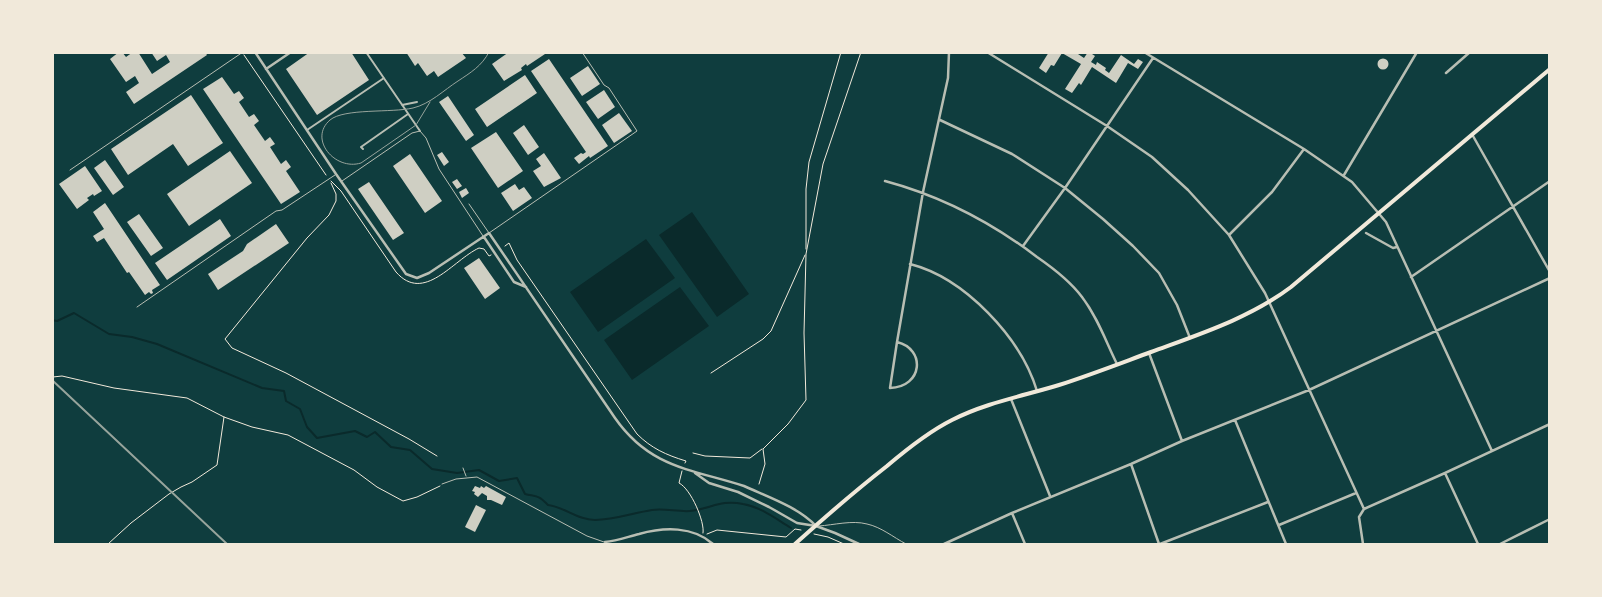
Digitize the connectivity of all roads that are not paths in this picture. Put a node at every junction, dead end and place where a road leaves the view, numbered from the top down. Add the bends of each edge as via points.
1 (254, 52) edge
2 (291, 52) edge
3 (366, 52) edge
4 (582, 52) edge
5 (949, 52) edge
6 (986, 52) edge
7 (1144, 52) edge
8 (1417, 52) edge
9 (1470, 52) edge
10 (243, 53) edge
11 (1152, 58) junction
12 (266, 69) junction
13 (1550, 69) edge
14 (1446, 73) dead end
15 (384, 78) junction
16 (417, 102) dead end
17 (402, 105) junction
18 (408, 114) junction
19 (940, 120) junction
20 (1107, 126) junction
21 (307, 130) junction
22 (420, 132) junction
23 (1473, 136) junction
24 (363, 149) dead end
25 (1304, 149) junction
26 (70, 170) dead end
27 (336, 174) junction
28 (1344, 175) junction
29 (341, 181) junction
30 (885, 181) dead end
31 (1550, 181) edge
32 (1065, 188) junction
33 (923, 192) junction
34 (469, 204) dead end
35 (1513, 207) junction
36 (1379, 214) junction
37 (489, 232) junction
38 (1366, 233) dead end
39 (1229, 235) junction
40 (483, 236) junction
41 (1023, 246) junction
42 (1397, 247) junction
43 (910, 264) junction
44 (1550, 272) edge
45 (1410, 277) junction
46 (1550, 278) edge
47 (527, 288) junction
48 (1270, 303) junction
49 (137, 307) dead end
50 (1436, 331) junction
51 (1190, 338) junction
52 (897, 342) junction
53 (1149, 352) junction
54 (1117, 364) junction
55 (1309, 390) junction
56 (1037, 391) junction
57 (1011, 399) junction
58 (1235, 420) junction
59 (1550, 424) edge
60 (1182, 441) junction
61 (1492, 451) junction
62 (1131, 464) junction
63 (463, 469) dead end
64 (692, 471) junction
65 (1445, 473) junction
66 (466, 476) junction
67 (442, 484) road end
68 (1356, 493) junction
69 (1050, 496) junction
70 (1269, 502) junction
71 (1364, 509) junction
72 (1012, 512) junction
73 (1550, 519) edge
74 (1279, 525) junction
75 (816, 526) junction
76 (605, 542) joint
77 (713, 544) edge
78 (795, 544) edge
79 (859, 544) edge
80 (906, 544) edge
81 (944, 544) edge
82 (1025, 544) edge
83 (1160, 544) edge
84 (1286, 544) edge
85 (1363, 544) edge
86 (1478, 544) edge
87 (1500, 544) edge

1 - 12 street
2 - 12 street
3 - 15 street
4 - 37 lane via 638,131
5 - 19 street
6 - 20 street
7 - 11 street
8 - 28 street
9 - 14 street
10 - 26 lane
11 - 20 street
11 - 25 street
12 - 21 street
13 - 23 main road
15 - 17 street
15 - 21 street
16 - 17 street
17 - 18 street
18 - 22 street
18 - 24 street via 361,146
19 - 32 street via 1012,154
19 - 33 street
20 - 32 street
20 - 39 street via 1160,164
21 - 27 street
22 - 29 lane via 412,133
22 - 40 lane via 426,138 439,169
23 - 35 street
23 - 36 main road
25 - 28 street
25 - 39 street via 1272,192
27 - 29 street
27 - 49 lane via 276,211
28 - 36 street
29 - 40 street via 409,276 418,278 430,273
30 - 33 street
31 - 35 street
32 - 41 street
32 - 51 street via 1133,246 1159,273
33 - 41 street via 989,224
33 - 43 street
34 - 37 lane
35 - 44 street
35 - 45 street
36 - 42 street
36 - 48 main road
37 - 40 street
37 - 47 street
38 - 42 street
39 - 48 street
40 - 47 street via 514,282
41 - 54 street via 1058,272 1082,296 1100,325
42 - 45 street
43 - 52 street
43 - 56 street via 954,285 991,316 1023,357
45 - 50 street
46 - 50 street
47 - 64 street via 633,441 663,461
48 - 51 main road
48 - 55 street
50 - 55 street
50 - 61 street
51 - 53 main road
52 - 52 street via 892,379 890,388 909,383 916,373 913,351 906,344
53 - 54 main road
53 - 60 street
54 - 56 main road
55 - 58 street
55 - 68 street
56 - 57 main road
57 - 69 street
57 - 75 main road via 973,411 931,432
58 - 60 street
58 - 70 street
59 - 61 street
60 - 62 street
61 - 65 street
62 - 69 street
62 - 83 street
63 - 66 lane
64 - 75 street via 751,489 806,516
64 - 75 street via 709,483 738,492 796,523
65 - 71 street
65 - 86 street
66 - 67 lane
66 - 76 lane via 479,477 587,536
68 - 71 street
68 - 74 street
69 - 72 street
70 - 74 street
70 - 83 street
71 - 85 street via 1359,517
72 - 81 street
72 - 82 street
73 - 87 street
74 - 84 street
75 - 78 main road
75 - 79 street
75 - 80 lane via 867,524
76 - 77 street via 661,530 690,531

